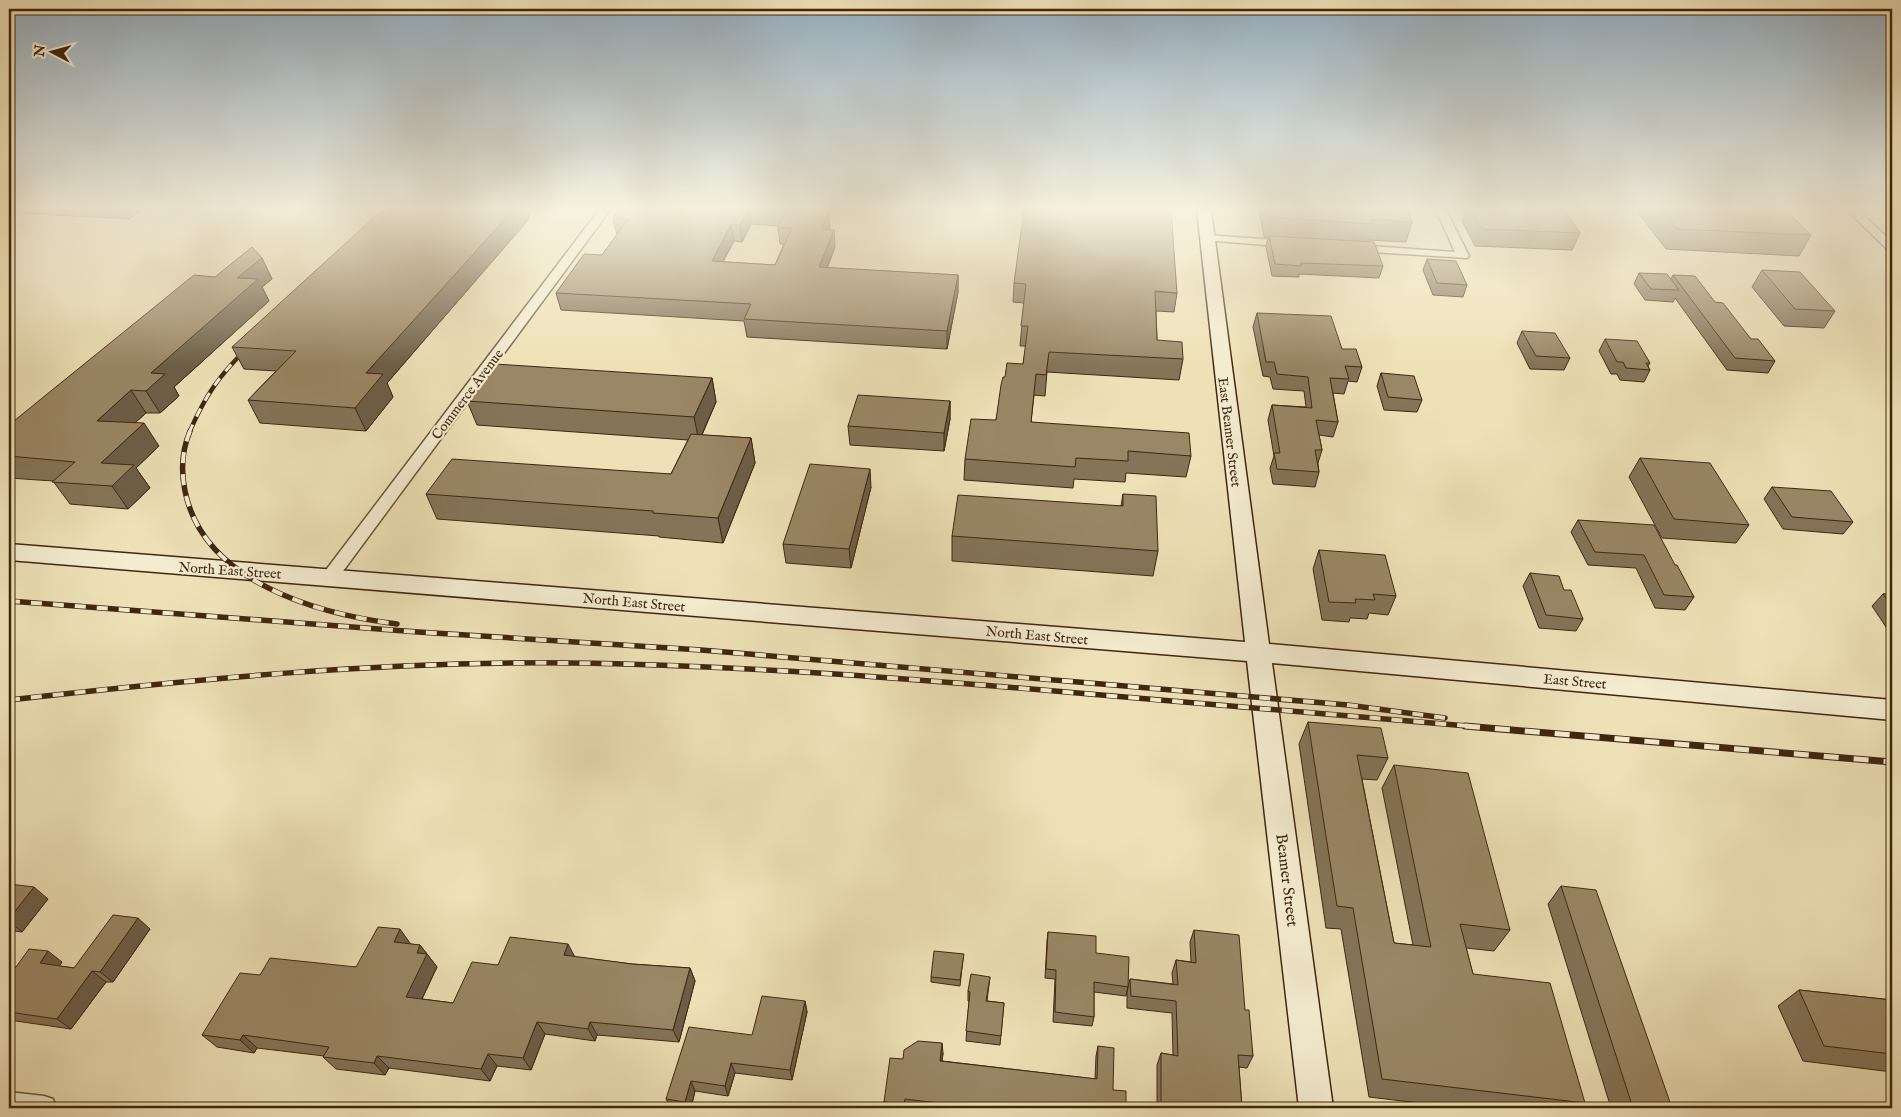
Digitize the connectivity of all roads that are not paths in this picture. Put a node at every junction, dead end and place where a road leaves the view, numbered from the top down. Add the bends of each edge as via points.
1 (566, 262) edge
2 (1210, 262) edge
3 (9, 552) edge
4 (329, 578) junction
5 (1258, 653) junction
6 (1892, 710) edge
7 (9, 1104) edge
8 (44, 1108) edge
9 (1316, 1108) edge

1 - 4 street, Commerce Avenue
2 - 5 main road, East Beamer Street
3 - 4 main road, North East Street
4 - 5 main road, North East Street
5 - 6 main road, East Street
5 - 9 main road, Beamer Street
7 - 8 street

